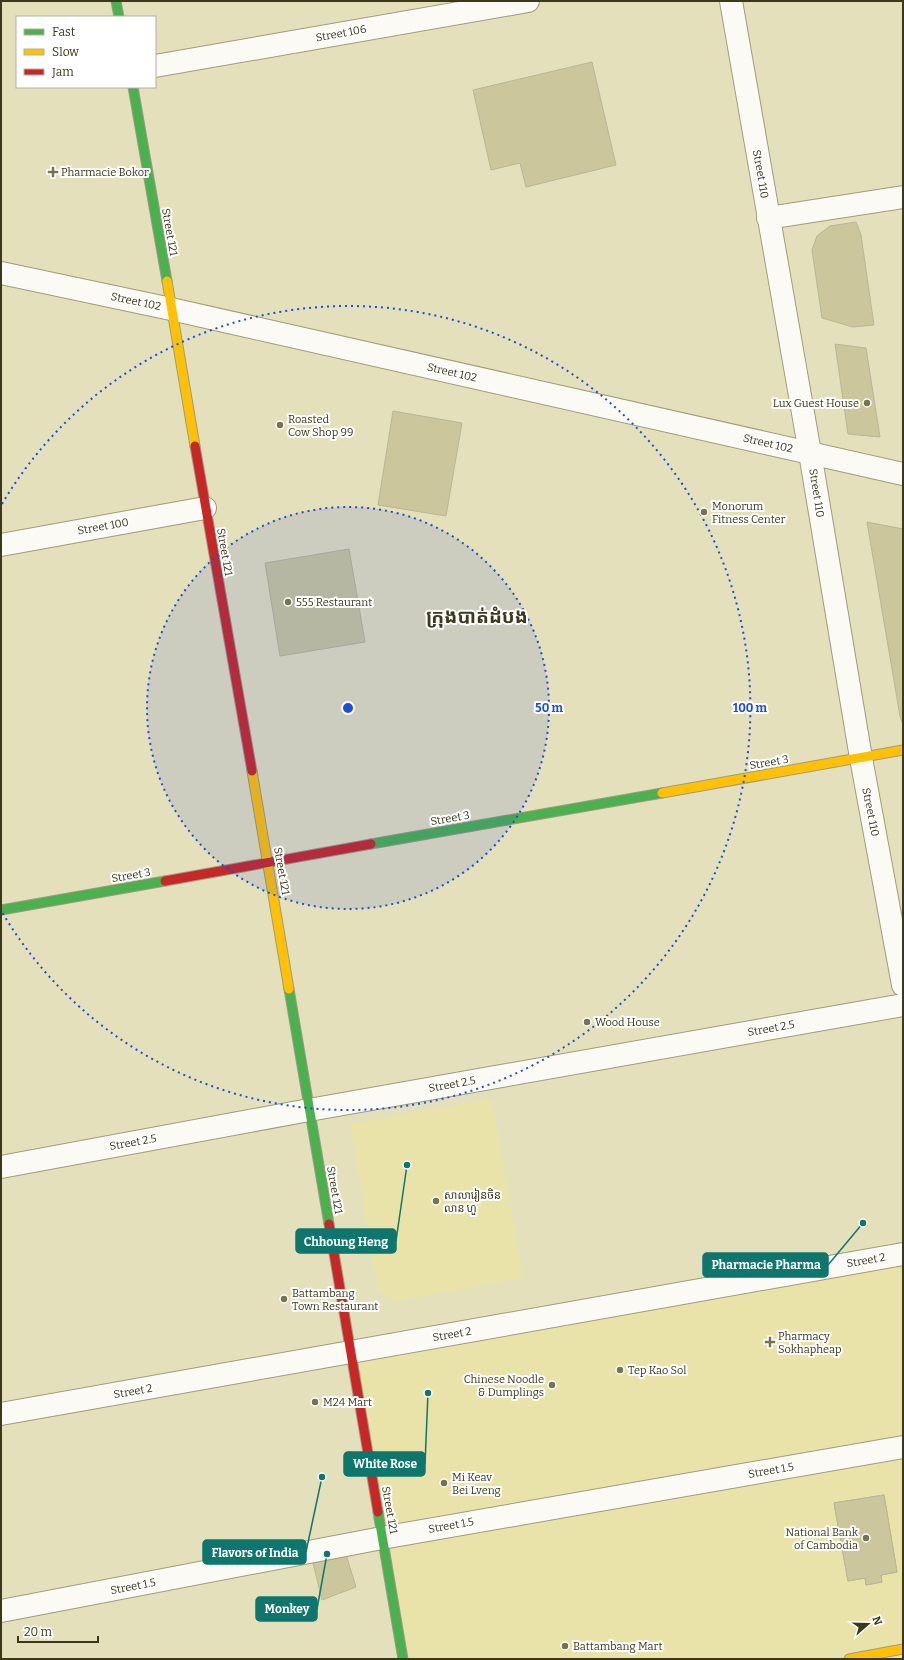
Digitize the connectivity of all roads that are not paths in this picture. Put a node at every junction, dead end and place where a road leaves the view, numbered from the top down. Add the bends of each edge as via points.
1 (116, 1) edge
2 (528, 1) edge
3 (731, 1) edge
4 (119, 16) edge
5 (156, 66) edge
6 (133, 88) edge
7 (903, 197) edge
8 (768, 218) junction
9 (1, 273) edge
10 (171, 308) junction
11 (810, 453) junction
12 (903, 474) edge
13 (205, 508) junction
14 (1, 545) edge
15 (903, 750) edge
16 (861, 758) junction
17 (268, 862) junction
18 (1, 910) edge
19 (903, 985) edge
20 (903, 1005) edge
21 (309, 1110) junction
22 (1, 1167) edge
23 (903, 1254) edge
24 (351, 1352) junction
25 (1, 1414) edge
26 (903, 1447) edge
27 (382, 1538) junction
28 (1, 1611) edge
29 (903, 1649) edge
30 (403, 1659) edge
31 (848, 1659) edge

1 - 4 street
2 - 5 street, Street 106
3 - 8 street, Street 110
6 - 10 street, Street 121
7 - 8 street
8 - 11 street, Street 110
9 - 10 street, Street 102
10 - 11 street, Street 102
10 - 13 street, Street 121
11 - 12 street, Street 102
11 - 16 street, Street 110
13 - 14 street, Street 100
13 - 17 street, Street 121
15 - 16 street, Street 3
16 - 17 street, Street 3
16 - 19 street, Street 110
17 - 18 street, Street 3
17 - 21 street, Street 121
20 - 21 street, Street 2.5
21 - 22 street, Street 2.5
21 - 24 street, Street 121
23 - 24 street, Street 2
24 - 25 street, Street 2
24 - 27 street, Street 121
26 - 27 street, Street 1.5
27 - 28 street, Street 1.5
27 - 30 street, Street 121
29 - 31 street

